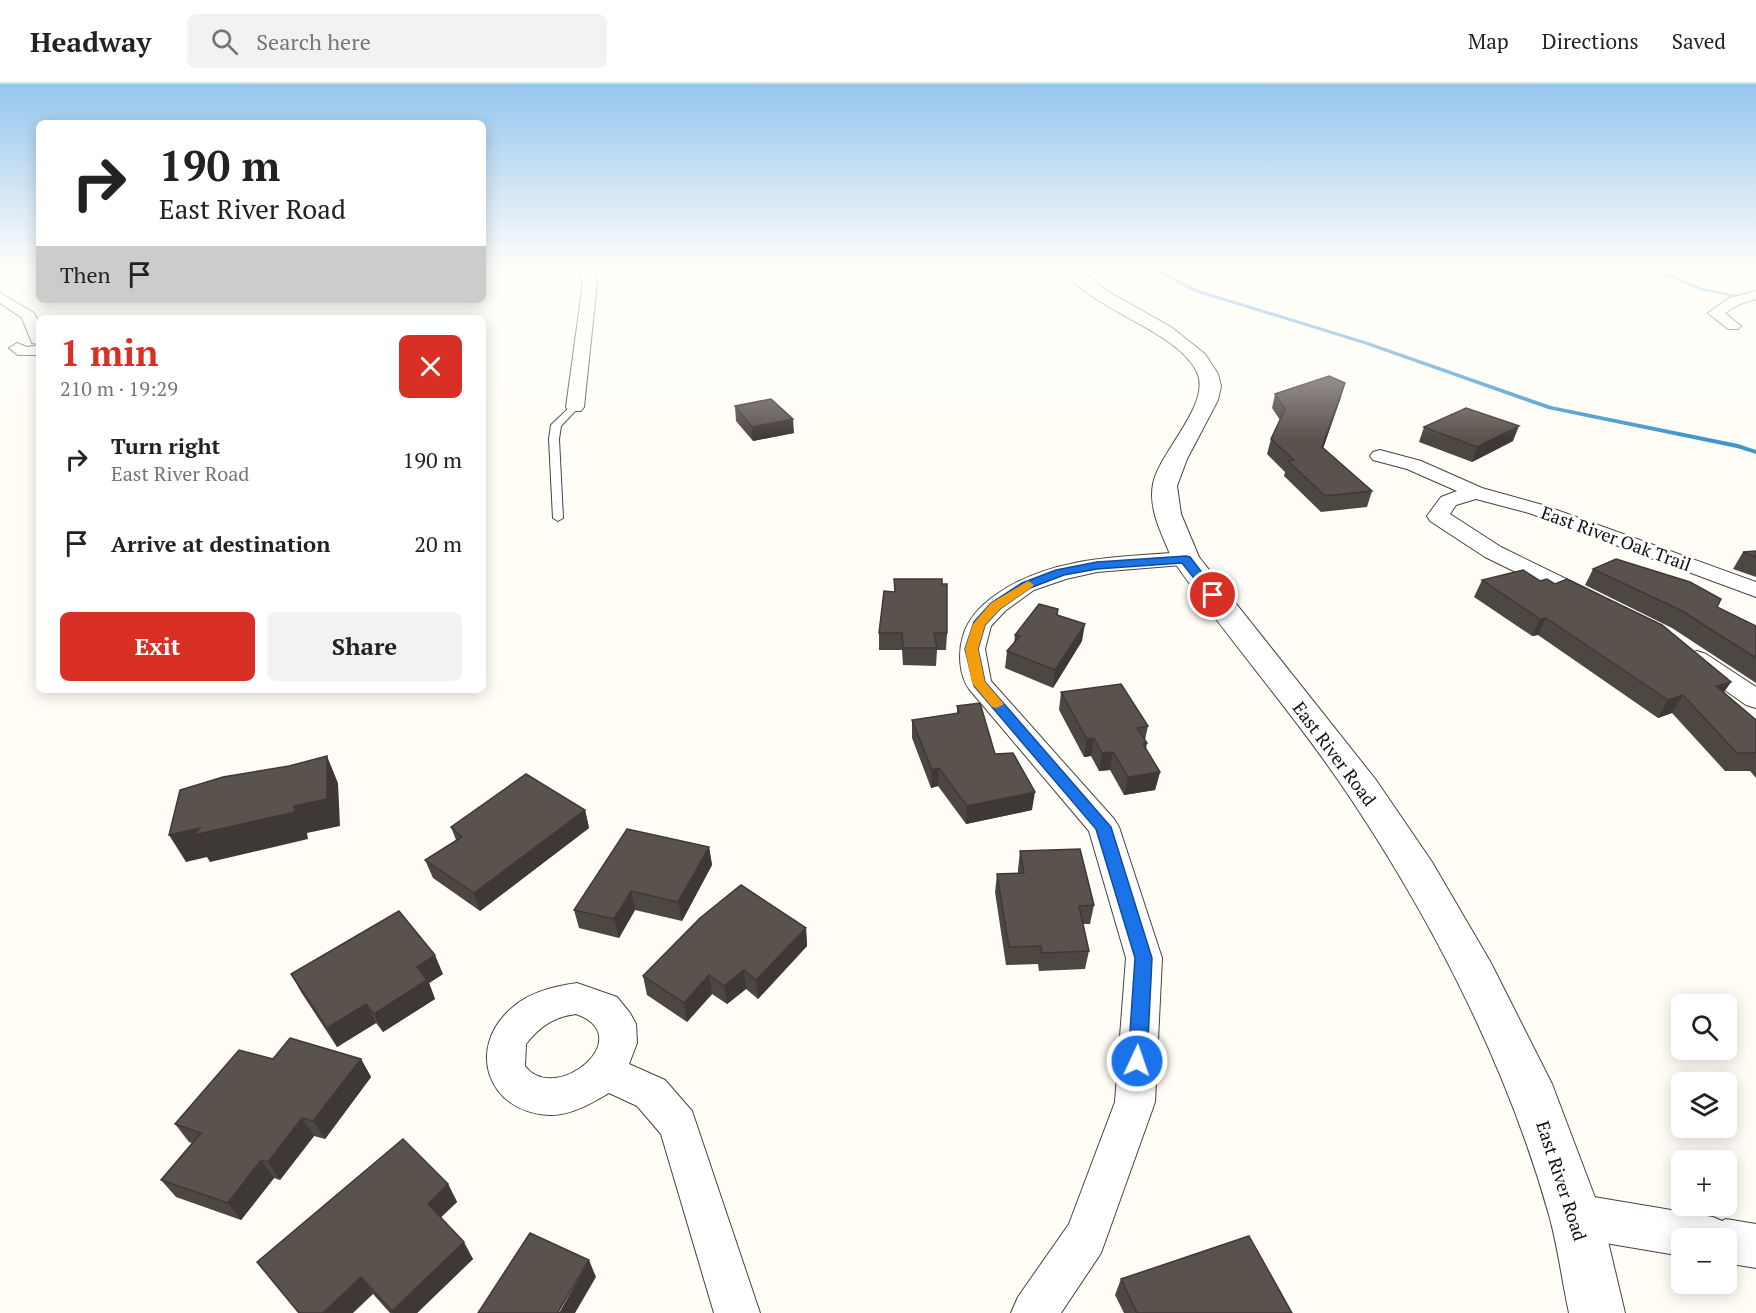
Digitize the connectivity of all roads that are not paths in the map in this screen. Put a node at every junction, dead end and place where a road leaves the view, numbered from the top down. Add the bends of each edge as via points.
1 (585, 324) edge
2 (1151, 324) edge
3 (1730, 324) edge
4 (1733, 327) dead end
5 (575, 407) joint
6 (1380, 456) dead end
7 (1474, 492) junction
8 (558, 518) dead end
9 (1186, 559) junction
10 (1756, 590) edge
11 (1610, 609) edge
12 (1681, 648) edge
13 (1756, 699) edge
14 (605, 1071) dead end
15 (1576, 1216) junction
16 (1671, 1232) edge
17 (1737, 1243) edge
18 (1756, 1246) edge
19 (737, 1313) edge
20 (1034, 1313) edge
21 (1597, 1313) edge

1 - 5 street
2 - 9 street, East River Road via 1180,342 1209,374 1209,397 1165,485 1167,516
3 - 4 street
5 - 8 lane via 556,424
6 - 7 street, East River Oak Trail via 1414,465
7 - 10 street, East River Oak Trail via 1536,509
7 - 11 street via 1449,501 1438,516 1493,552
9 - 15 street, East River Road via 1363,789 1418,873 1476,976 1528,1084
9 - 20 street via 1097,565 1026,585 979,624 972,649 978,683 1103,827 1144,958 1135,1102 1086,1238
12 - 13 street
14 - 19 street via 651,1094 678,1124
15 - 16 street
15 - 21 street, East River Road
17 - 18 street

